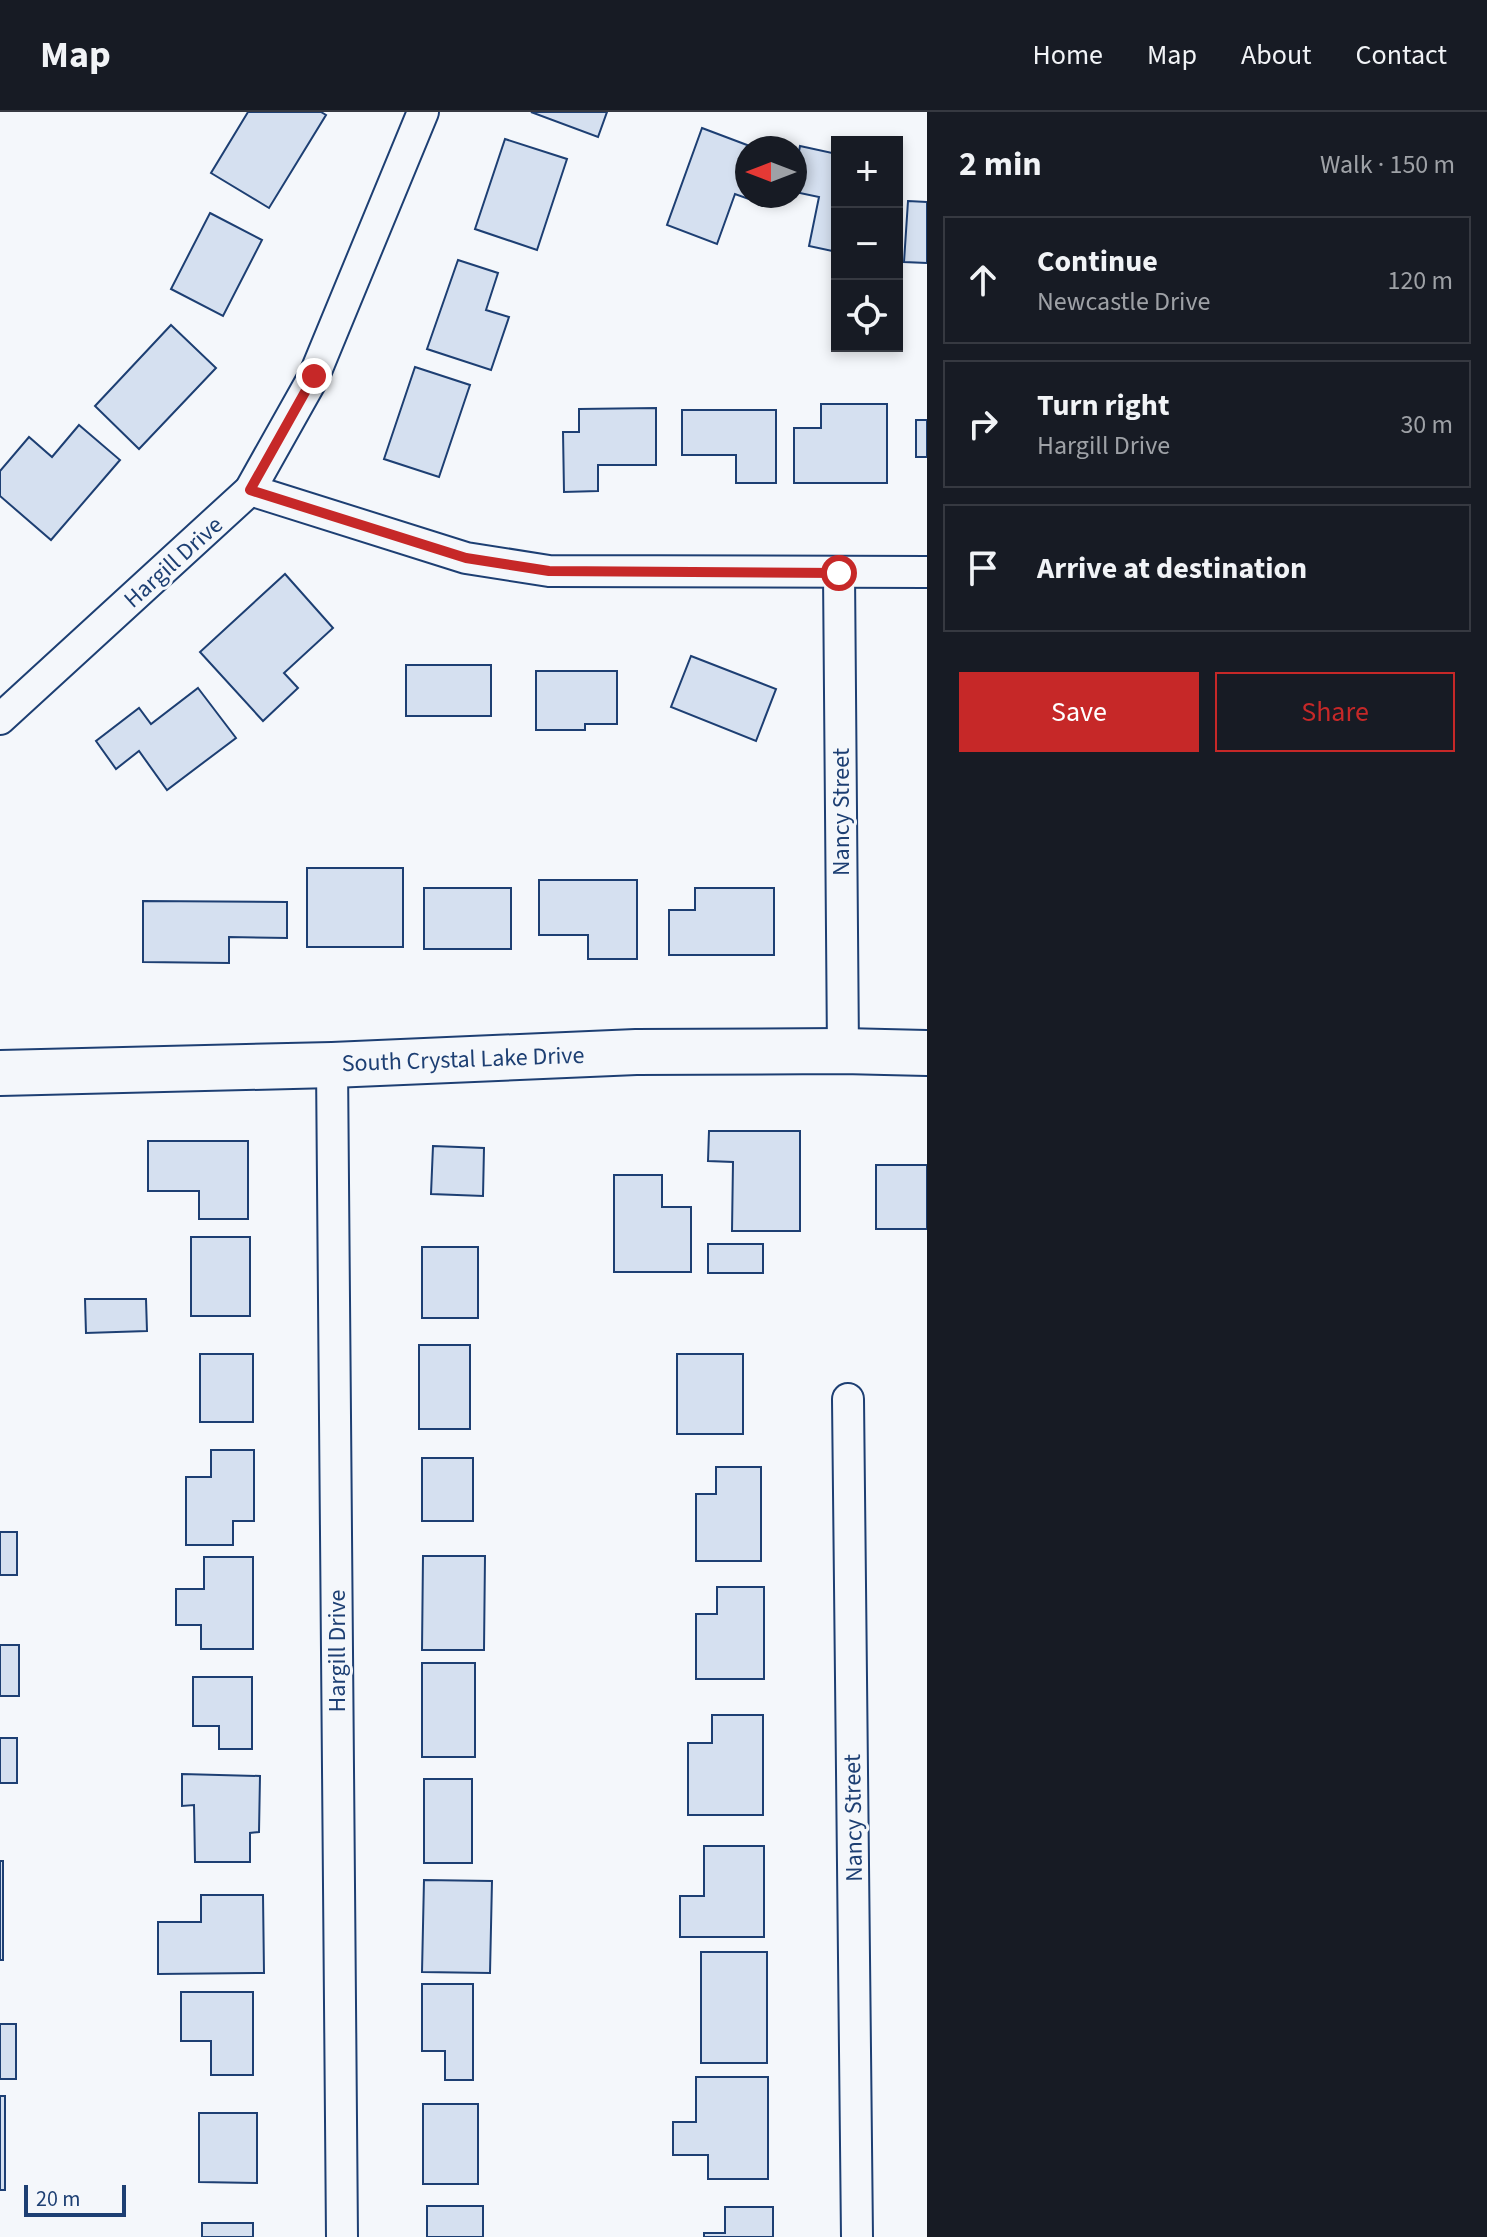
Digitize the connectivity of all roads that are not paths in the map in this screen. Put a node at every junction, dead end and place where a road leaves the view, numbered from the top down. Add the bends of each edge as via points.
1 (423, 112) edge
2 (250, 490) junction
3 (927, 572) edge
4 (839, 573) junction
5 (0, 719) edge
6 (843, 1051) junction
7 (927, 1053) edge
8 (332, 1065) junction
9 (0, 1073) edge
10 (848, 1399) dead end
11 (342, 2237) edge
12 (857, 2237) edge

1 - 2 street, Hargill Drive via 314,376
2 - 4 street via 466,558 549,571
2 - 5 street, Hargill Drive
3 - 4 street
4 - 6 street, Nancy Street
6 - 7 street, South Crystal Lake Drive
6 - 8 street, South Crystal Lake Drive via 636,1052
8 - 9 street, South Crystal Lake Drive
8 - 11 street, Hargill Drive
10 - 12 street, Nancy Street

